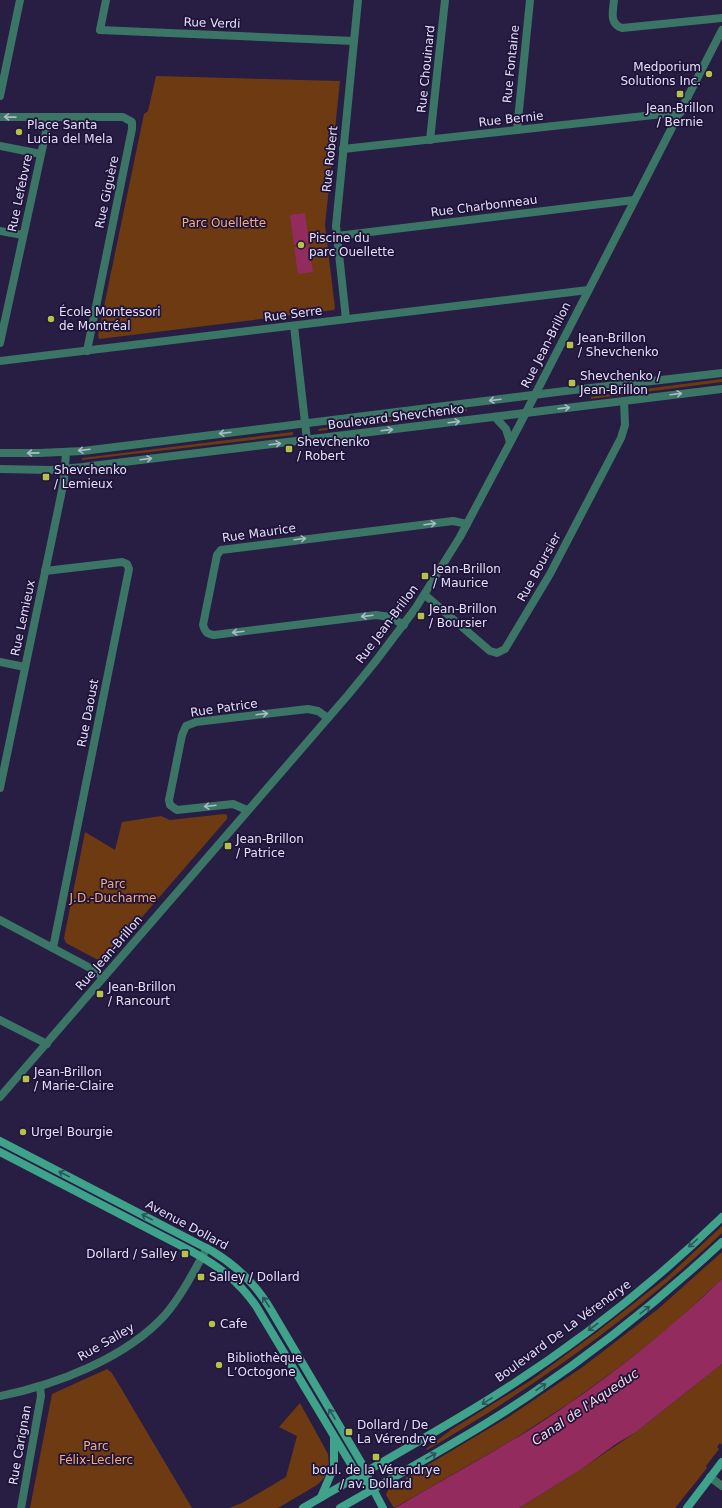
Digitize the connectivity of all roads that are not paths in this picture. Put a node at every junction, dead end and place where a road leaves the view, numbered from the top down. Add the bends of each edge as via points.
1 (20, 0) edge
2 (106, 0) edge
3 (358, 0) edge
4 (445, 0) edge
5 (530, 0) edge
6 (614, 0) edge
7 (722, 18) edge
8 (722, 30) edge
9 (354, 41) junction
10 (0, 96) edge
11 (681, 112) junction
12 (0, 117) edge
13 (49, 118) junction
14 (517, 130) junction
15 (430, 140) junction
16 (0, 146) edge
17 (343, 149) junction
18 (41, 154) junction
19 (634, 200) junction
20 (0, 230) edge
21 (23, 236) junction
22 (337, 236) junction
23 (588, 290) junction
24 (346, 320) junction
25 (294, 326) junction
26 (0, 343) edge
27 (87, 351) junction
28 (0, 361) edge
29 (722, 373) edge
30 (722, 389) edge
31 (534, 395) junction
32 (624, 401) junction
33 (525, 413) junction
34 (496, 417) junction
35 (305, 423) junction
36 (307, 440) junction
37 (510, 442) junction
38 (66, 452) junction
39 (0, 453) edge
40 (66, 469) junction
41 (0, 470) edge
42 (466, 524) junction
43 (45, 571) junction
44 (425, 595) junction
45 (404, 625) junction
46 (0, 662) edge
47 (25, 667) junction
48 (328, 718) junction
49 (0, 788) edge
50 (247, 810) junction
51 (0, 920) edge
52 (53, 948) junction
53 (103, 977) junction
54 (0, 1020) edge
55 (46, 1044) junction
56 (0, 1097) edge
57 (0, 1141) edge
58 (0, 1152) edge
59 (722, 1217) edge
60 (722, 1242) edge
61 (207, 1248) junction
62 (202, 1257) junction
63 (40, 1386) junction
64 (0, 1396) edge
65 (334, 1437) junction
66 (722, 1462) edge
67 (366, 1472) junction
68 (358, 1476) junction
69 (710, 1477) junction
70 (722, 1486) edge
71 (373, 1489) junction
72 (321, 1498) junction
73 (21, 1508) edge
74 (303, 1508) edge
75 (340, 1508) edge
76 (383, 1508) edge
77 (687, 1508) edge

1 - 10 street
2 - 9 street, Rue Verdi via 100,30
3 - 9 street, Rue Robert
4 - 15 street, Rue Chouinard
5 - 14 street, Rue Fontaine
6 - 7 street via 612,17 614,23 622,28
8 - 11 street, Rue Jean-Brillon
9 - 17 street, Rue Robert
11 - 14 street, Rue Bernie
11 - 19 street, Rue Jean-Brillon
13 -> 12 street, Rue Giguère
13 - 18 street, Rue Lefebvre
13 - 27 street, Rue Giguère via 123,117 132,122
14 - 15 street, Rue Bernie
15 - 17 street, Rue Bernie
16 - 18 street
17 - 22 street, Rue Robert
18 - 21 street, Rue Lefebvre
19 - 22 street, Rue Charbonneau
19 - 23 street, Rue Jean-Brillon
20 - 21 street
21 - 26 street, Rue Lefebvre
22 - 24 street, Rue Robert
23 - 24 street, Rue Serre
23 - 31 street, Rue Jean-Brillon
24 - 25 street, Rue Serre
25 - 27 street, Rue Serre
25 - 35 street
27 - 28 street, Rue Serre
29 - 31 street, Boulevard Shevchenko
32 -> 30 street, Boulevard Shevchenko
31 - 33 street, Rue Jean-Brillon
31 -> 35 street, Boulevard Shevchenko
33 -> 32 street, Boulevard Shevchenko
32 - 44 street, Rue Boursier via 625,428 619,443 550,574 505,649 497,653 490,651
33 - 34 street, Boulevard Shevchenko
33 - 37 street, Rue Jean-Brillon
36 -> 34 street, Boulevard Shevchenko
34 - 37 street via 506,429
35 - 36 street
35 -> 38 street, Boulevard Shevchenko
40 -> 36 street, Boulevard Shevchenko
37 - 42 street, Rue Jean-Brillon
38 -> 39 street, Boulevard Shevchenko
38 - 40 street, Rue Lemieux
40 - 41 street, Boulevard Shevchenko
40 - 43 street, Rue Lemieux
42 - 44 street, Rue Jean-Brillon
45 -> 42 street, Rue Maurice via 390,617 376,615 214,635 204,631 203,625 216,555 221,550 453,521
43 - 47 street, Rue Lemieux
43 - 52 street, Rue Daoust via 122,562 127,564 129,569
44 - 45 street, Rue Jean-Brillon
45 - 48 street, Rue Jean-Brillon
46 - 47 street
47 - 49 street, Rue Lemieux
48 - 50 street, Rue Jean-Brillon
50 -> 48 street, Rue Patrice via 234,804 177,810 170,805 182,735 186,726 196,722 308,709 318,711
50 - 53 street, Rue Jean-Brillon
51 - 52 street
52 - 53 street
53 - 55 street, Rue Jean-Brillon
54 - 55 street
55 - 56 street, Rue Jean-Brillon
61 -> 57 main road, Avenue Dollard
58 - 62 main road, Avenue Dollard
59 -> 67 main road, Boulevard De La Vérendrye via 645,1286 557,1354 483,1403
71 -> 60 main road via 498,1416 567,1369 651,1305
61 - 62 street, Rue Salley
67 -> 61 main road, Avenue Dollard via 263,1296 235,1266
62 - 63 street, Rue Salley via 175,1302 146,1332 104,1359
62 - 65 main road, Avenue Dollard via 227,1273 249,1295
63 - 64 street, Rue Salley
63 - 73 street, Rue Carignan via 41,1396
65 - 68 main road, Avenue Dollard
65 - 72 main road via 334,1467
66 - 69 main road
67 - 68 main road, Boulevard De La Vérendrye
67 - 71 main road, Avenue Dollard
68 - 71 main road, Avenue Dollard
68 - 72 main road, Boulevard De La Vérendrye
69 - 70 street
69 - 77 main road
71 - 75 main road
71 - 76 main road, Avenue Dollard
72 - 74 main road, Boulevard De La Vérendrye

